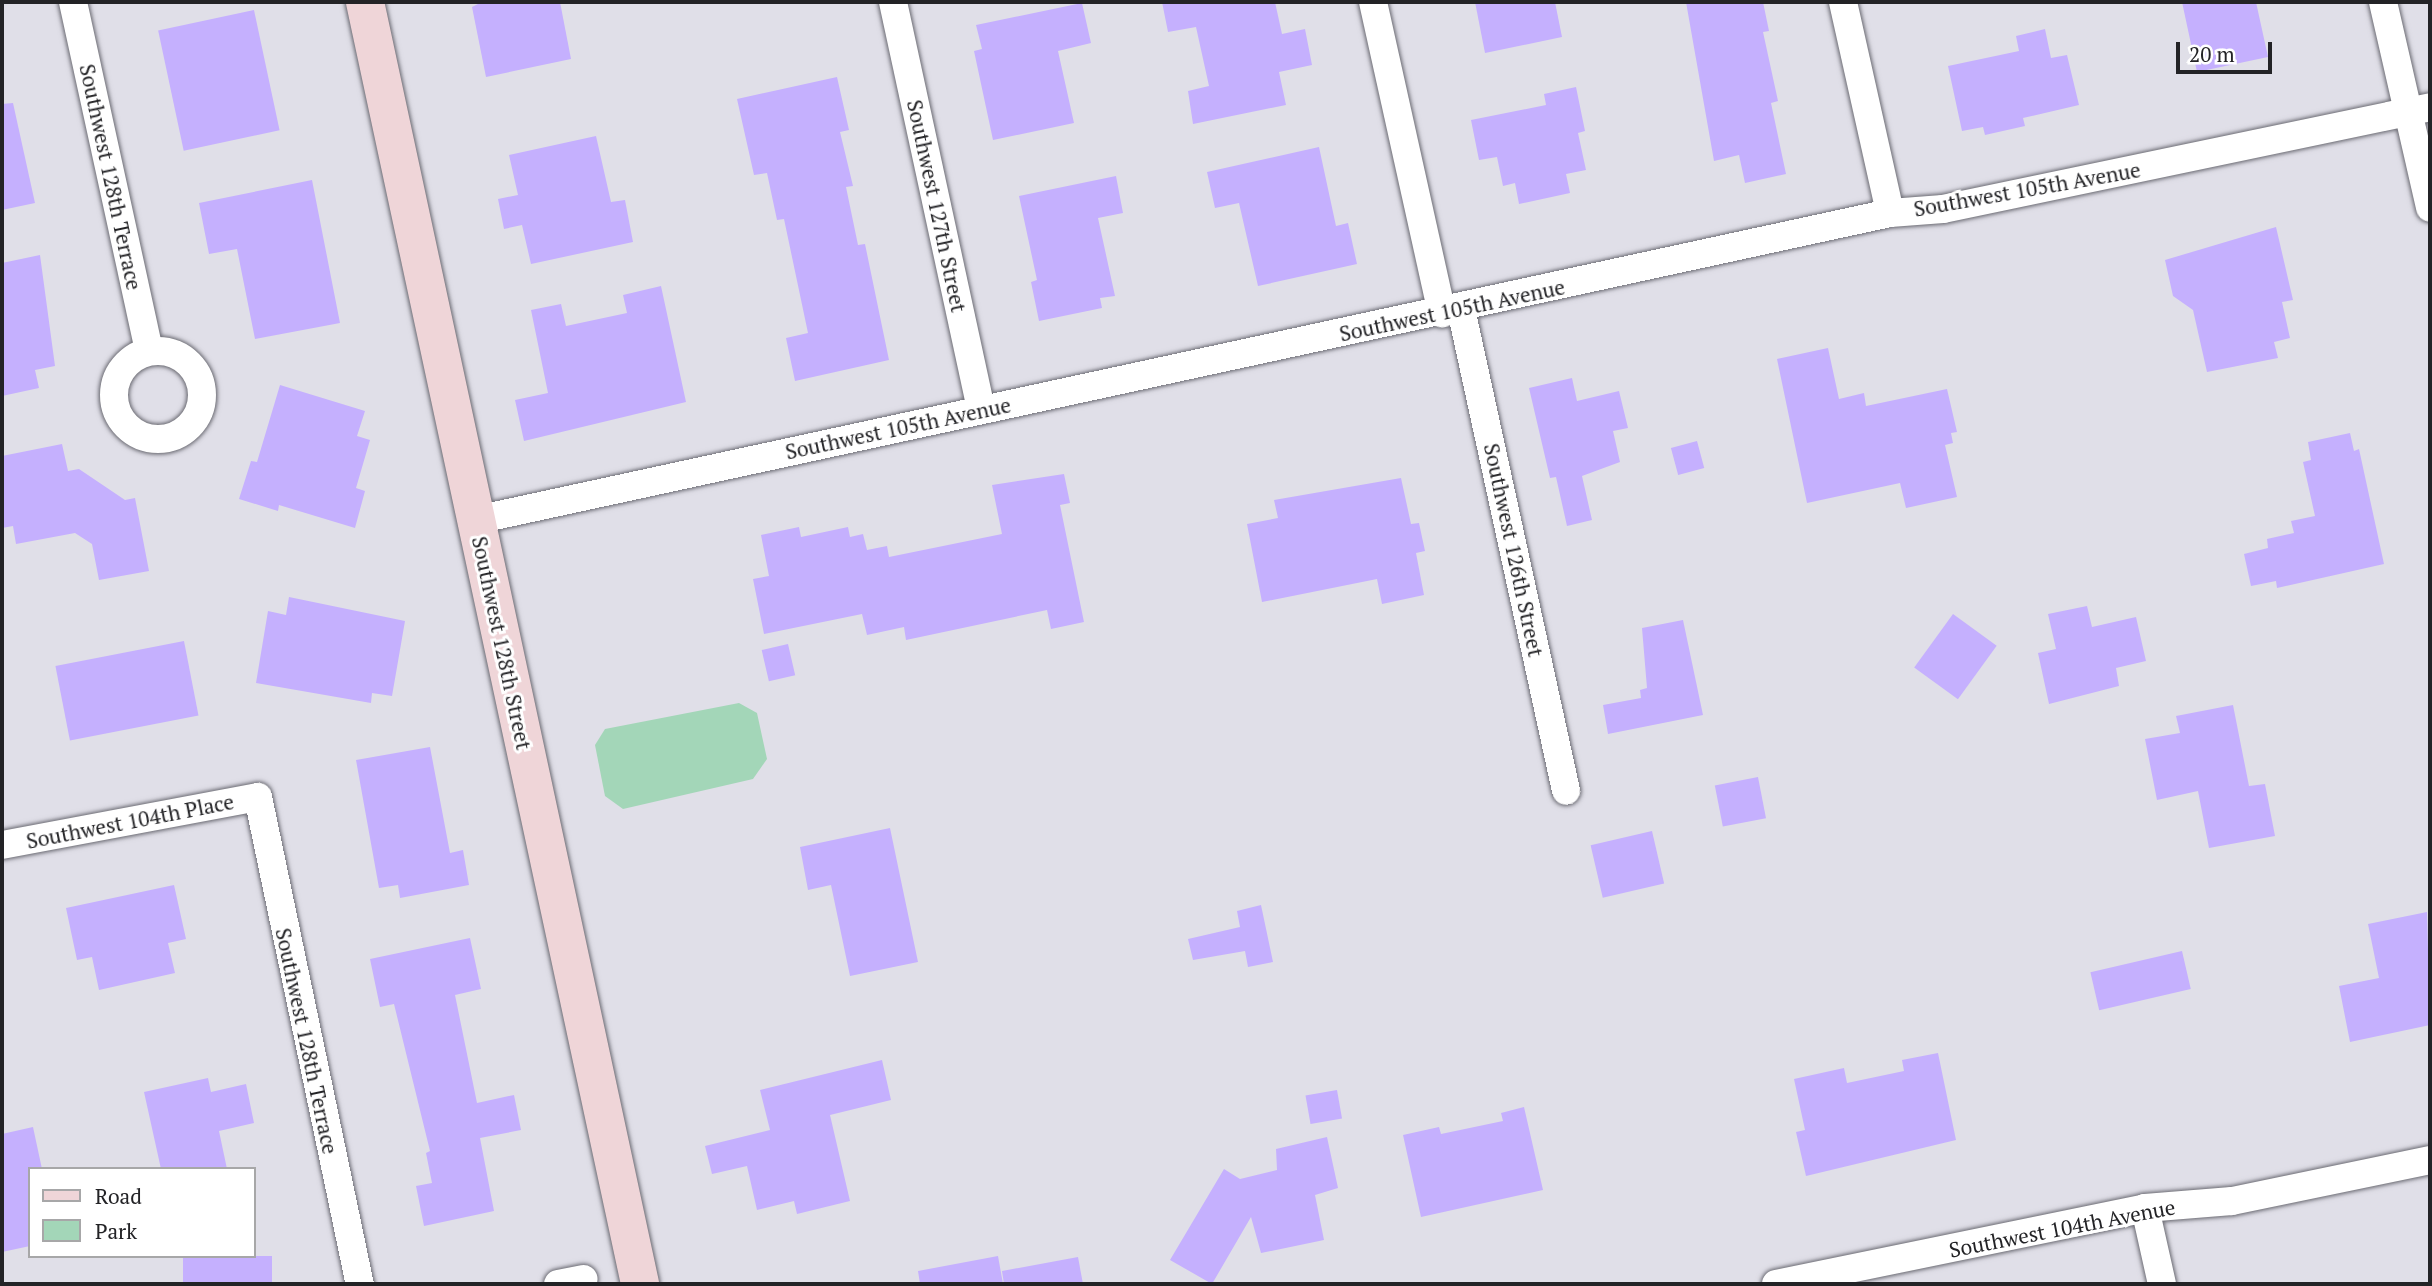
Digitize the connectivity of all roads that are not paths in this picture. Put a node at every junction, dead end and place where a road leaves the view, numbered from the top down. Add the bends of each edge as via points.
1 (73, 2) edge
2 (365, 2) edge
3 (893, 2) edge
4 (1373, 2) edge
5 (1843, 2) edge
6 (2383, 2) edge
7 (2419, 110) edge
8 (2430, 208) edge
9 (1890, 213) junction
10 (1452, 311) junction
11 (149, 351) dead end
12 (981, 410) junction
13 (476, 520) junction
14 (1566, 791) dead end
15 (258, 796) joint
16 (2, 845) edge
17 (2430, 1160) edge
18 (2145, 1208) junction
19 (360, 1284) edge
20 (640, 1284) edge
21 (1776, 1284) edge
22 (2162, 1284) edge

1 - 11 street, Southwest 128th Terrace
2 - 13 street, Southwest 128th Street
3 - 12 street, Southwest 127th Street
4 - 10 street, Southwest 126th Street
5 - 9 street
6 - 7 street
7 - 8 street
7 - 9 street, Southwest 105th Avenue via 1943,209
9 - 10 street, Southwest 105th Avenue
10 - 12 street, Southwest 105th Avenue
10 - 14 street, Southwest 126th Street
12 - 13 street, Southwest 105th Avenue
13 - 20 street, Southwest 128th Street
15 - 16 street, Southwest 104th Place
15 - 19 street, Southwest 128th Terrace
17 - 18 street, Southwest 104th Avenue via 2232,1201
18 - 21 street, Southwest 104th Avenue
18 - 22 street

